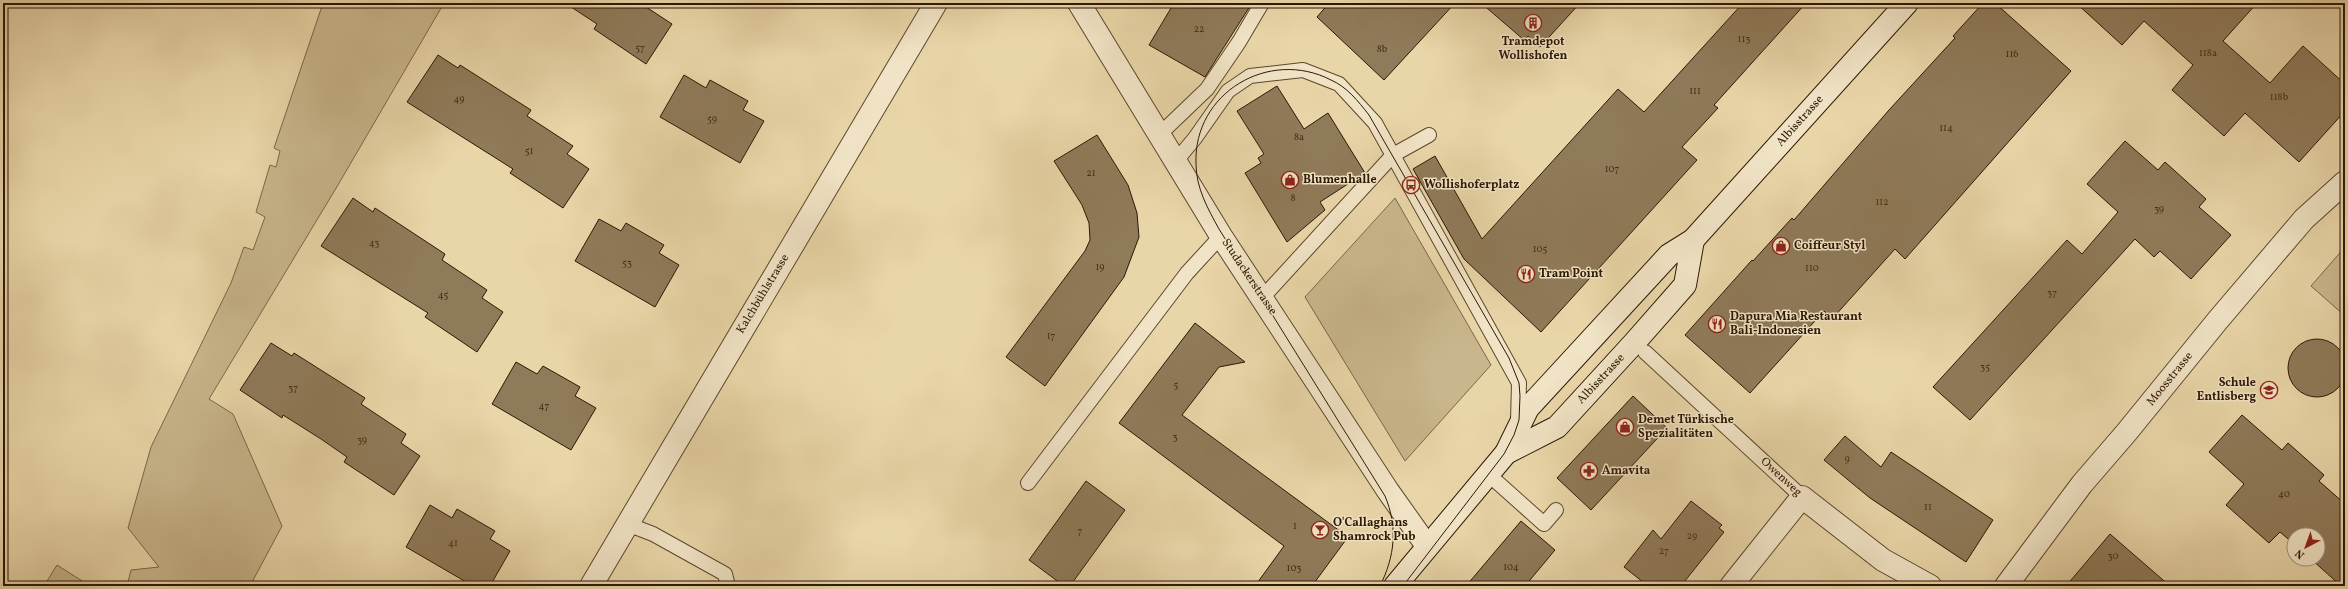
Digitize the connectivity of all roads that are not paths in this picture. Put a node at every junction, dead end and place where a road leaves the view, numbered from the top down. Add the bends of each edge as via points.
1 (936, 3) edge
2 (1079, 3) edge
3 (1262, 3) edge
4 (1907, 3) edge
5 (1160, 134) junction
6 (1429, 135) dead end
7 (1393, 155) junction
8 (1176, 161) junction
9 (2345, 182) edge
10 (1221, 236) junction
11 (1693, 240) junction
12 (1263, 297) junction
13 (1645, 352) dead end
14 (1506, 453) junction
15 (1488, 474) junction
16 (1028, 483) dead end
17 (1802, 497) junction
18 (1556, 510) dead end
19 (627, 524) junction
20 (1427, 546) junction
21 (591, 586) edge
22 (728, 586) edge
23 (1395, 586) edge
24 (1731, 586) edge
25 (1930, 586) edge
26 (2006, 586) edge

1 - 19 street, Kalchbühlstrasse
2 - 5 street, Studackerstrasse
3 - 5 lane via 1207,89
4 - 11 street, Albisstrasse
5 - 8 street, Studackerstrasse
6 - 7 lane
7 - 8 lane via 1375,123 1339,84 1303,70 1250,76 1228,90
7 - 12 lane
7 - 14 lane via 1519,383 1519,420
8 - 10 street, Studackerstrasse
9 - 26 street, Moosstrasse via 2304,219 2218,320 2082,484
10 - 12 street, Studackerstrasse
10 - 16 lane via 1187,273
11 - 14 street, Albisstrasse via 1669,255 1528,408
11 - 14 street, Albisstrasse via 1685,285 1557,427
12 - 20 street, Studackerstrasse via 1388,492
13 - 17 lane, Owenweg
14 - 15 street, Albisstrasse
15 - 18 lane via 1544,524
15 - 20 street, Albisstrasse
17 - 24 street
17 - 25 street, Owenweg via 1884,560
19 - 21 street, Kalchbühlstrasse
19 - 22 lane via 654,534 725,574
20 - 23 street, Albisstrasse

